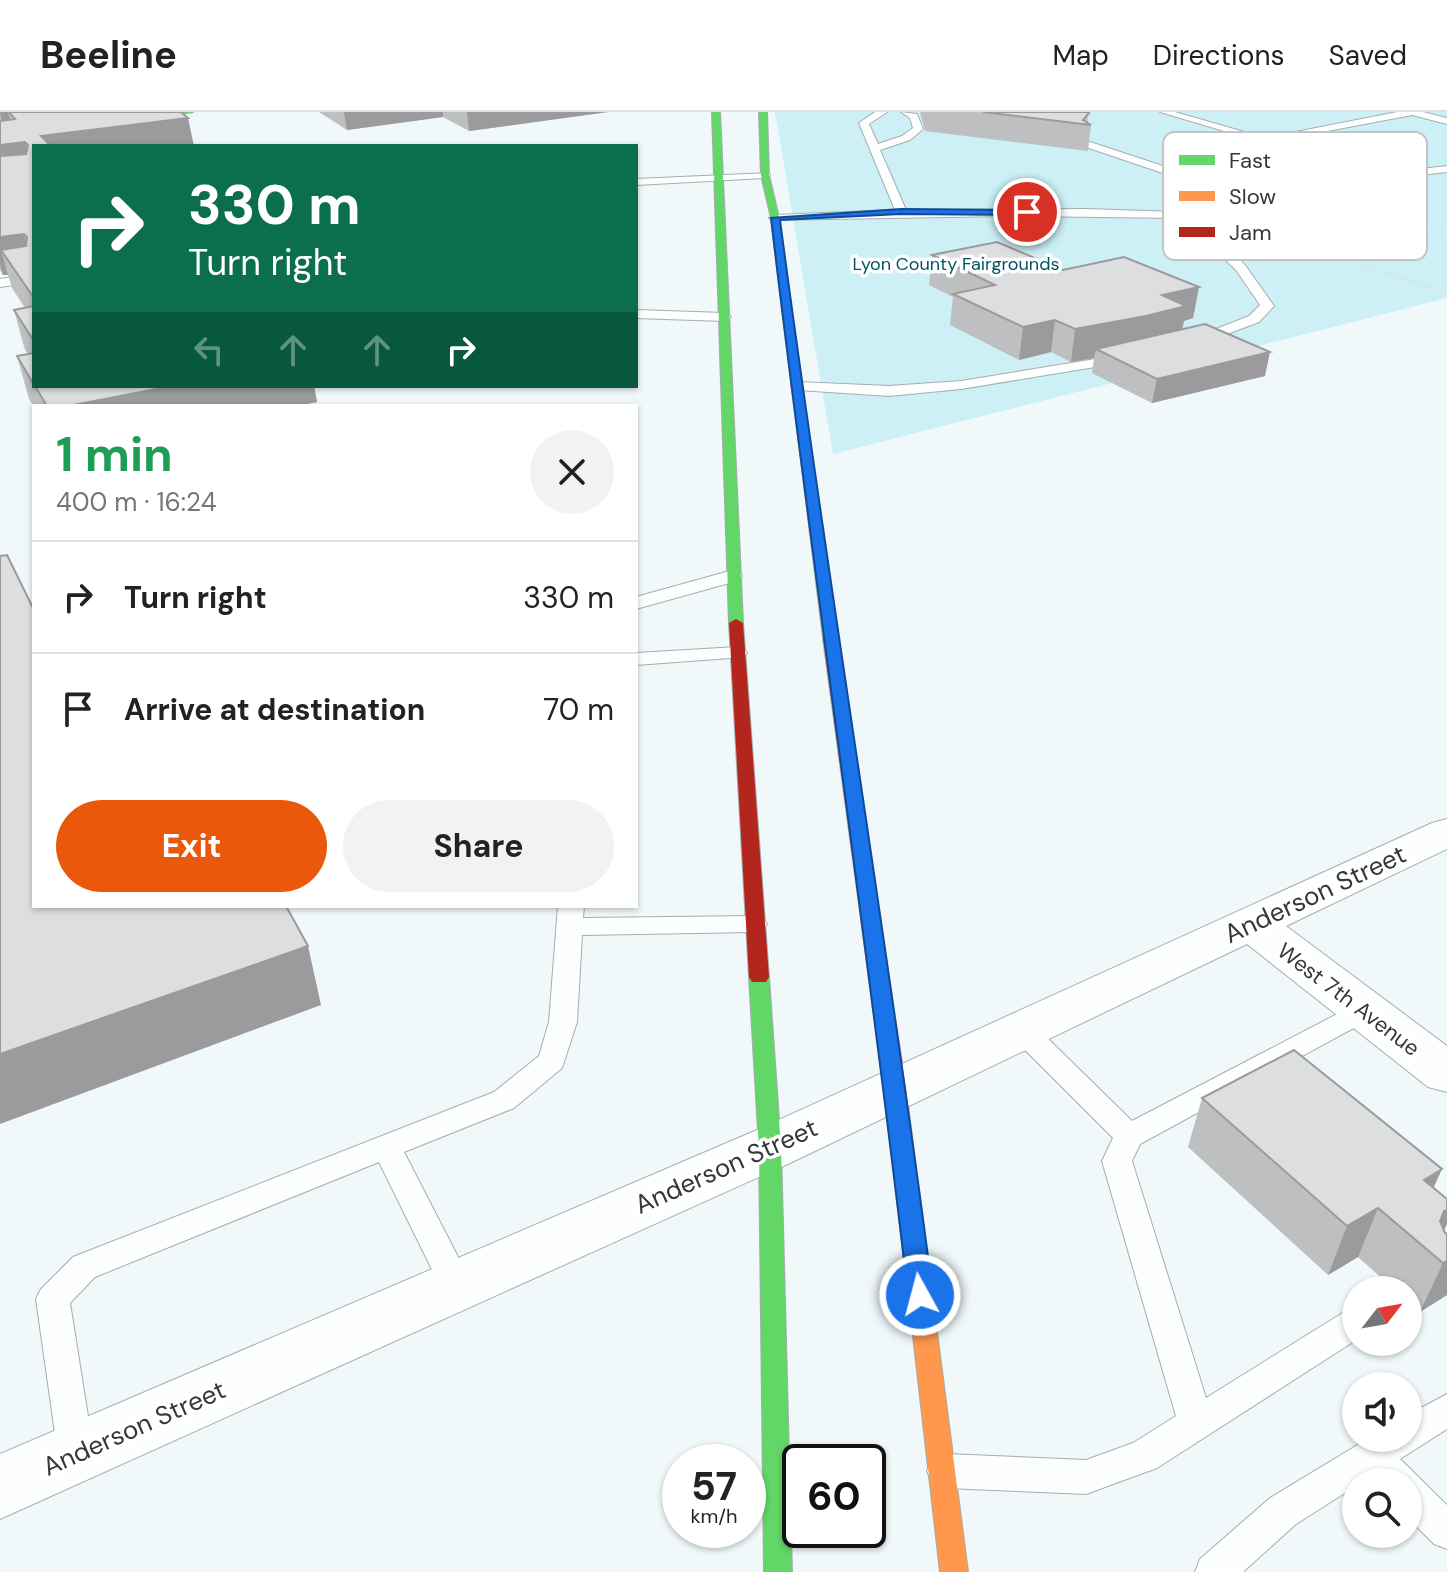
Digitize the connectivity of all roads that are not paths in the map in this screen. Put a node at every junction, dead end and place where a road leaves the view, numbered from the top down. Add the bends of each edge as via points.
1 (189, 112) edge
2 (716, 112) edge
3 (763, 112) edge
4 (882, 112) edge
5 (906, 112) edge
6 (1165, 112) edge
7 (1447, 121) edge
8 (1235, 132) edge
9 (1306, 132) edge
10 (0, 136) edge
11 (1087, 144) edge
12 (875, 148) junction
13 (1447, 169) edge
14 (1163, 170) edge
15 (1427, 171) edge
16 (765, 175) junction
17 (718, 178) junction
18 (638, 182) edge
19 (901, 212) junction
20 (1163, 213) edge
21 (775, 218) junction
22 (1234, 260) edge
23 (32, 278) edge
24 (0, 283) edge
25 (638, 314) edge
26 (724, 317) junction
27 (1174, 347) edge
28 (1143, 354) edge
29 (798, 386) junction
30 (733, 576) junction
31 (638, 602) edge
32 (737, 653) junction
33 (638, 659) edge
34 (1447, 832) edge
35 (570, 916) edge
36 (754, 924) junction
37 (1252, 924) junction
38 (1364, 1010) junction
39 (1023, 1031) junction
40 (1447, 1073) edge
41 (895, 1089) junction
42 (1129, 1136) junction
43 (386, 1147) junction
44 (770, 1148) junction
45 (457, 1286) junction
46 (1342, 1331) edge
47 (1447, 1410) edge
48 (1196, 1423) junction
49 (1422, 1425) edge
50 (1378, 1452) edge
51 (76, 1454) junction
52 (941, 1471) junction
53 (0, 1487) edge
54 (1422, 1506) edge
55 (1447, 1531) edge
56 (778, 1572) edge
57 (954, 1572) edge
58 (1214, 1572) edge

1 - 10 main road
2 - 17 main road
3 - 16 main road
4 - 12 lane via 864,123
5 - 12 lane via 914,116 918,129
6 - 8 lane
7 - 9 lane via 1412,112
11 - 14 lane
12 - 19 lane
13 - 15 lane
16 - 17 lane
16 - 21 main road
17 - 18 lane
17 - 26 main road
19 - 20 lane
19 - 21 lane
21 - 29 main road
22 - 27 lane via 1267,306 1254,319
23 - 24 lane
25 - 26 lane
26 - 30 main road
28 - 29 lane via 961,385 889,391
29 - 41 main road
30 - 31 lane
30 - 32 main road
32 - 33 lane
32 - 36 main road
34 - 37 street, Anderson Street
35 - 36 lane
35 - 43 lane via 563,1022 552,1061 504,1100
36 - 44 main road
37 - 38 street, West 7th Avenue
37 - 39 street, Anderson Street
38 - 40 street, West 7th Avenue
38 - 42 lane
39 - 41 street, Anderson Street
39 - 42 lane
41 - 44 street, Anderson Street
41 - 52 main road
42 - 48 lane via 1117,1161
43 - 45 lane
43 - 51 lane via 84,1267 53,1299
44 - 45 street, Anderson Street
44 - 56 main road
45 - 51 street, Anderson Street
46 - 48 lane
47 - 49 lane
48 - 52 lane via 1144,1456 1086,1477
50 - 58 lane via 1283,1511
51 - 53 street, Anderson Street
52 - 57 main road
54 - 55 lane

